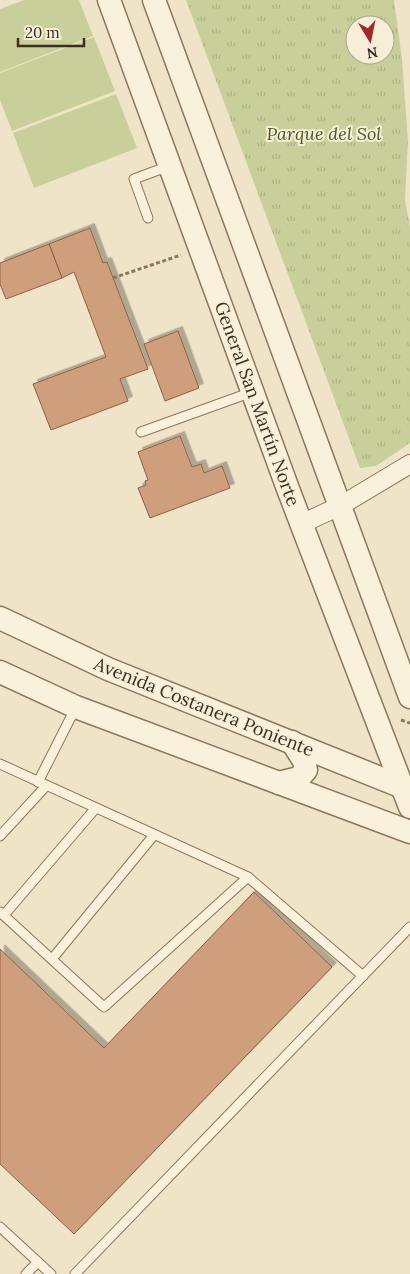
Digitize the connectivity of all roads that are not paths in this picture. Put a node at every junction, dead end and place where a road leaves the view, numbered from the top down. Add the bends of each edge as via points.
1 (109, 0) edge
2 (154, 0) edge
3 (170, 166) junction
4 (148, 218) dead end
5 (252, 392) junction
6 (141, 432) dead end
7 (410, 464) edge
8 (340, 506) junction
9 (301, 524) junction
10 (0, 618) edge
11 (0, 672) edge
12 (410, 696) edge
13 (76, 707) junction
14 (292, 742) junction
15 (0, 764) edge
16 (279, 783) junction
17 (42, 784) junction
18 (408, 795) edge
19 (95, 809) junction
20 (410, 832) edge
21 (154, 835) junction
22 (0, 836) edge
23 (248, 877) junction
24 (2, 914) edge
25 (410, 927) edge
26 (52, 959) junction
27 (363, 976) junction
28 (0, 1227) edge
29 (38, 1262) junction
30 (26, 1274) edge
31 (51, 1274) edge
32 (76, 1274) edge

1 - 3 street, General San Martín Norte
2 - 8 street
3 - 4 lane via 134,179
3 - 5 street, General San Martín Norte
5 - 6 lane
5 - 9 street, General San Martín Norte
7 - 8 street
8 - 9 street
8 - 12 street
9 - 18 street, General San Martín Norte
10 - 14 street, Avenida Costanera Poniente via 108,669
11 - 13 street
13 - 16 street
13 - 17 lane
14 - 16 street via 306,770 299,778
14 - 18 street, Avenida Costanera Poniente
15 - 17 lane
16 - 20 street
17 - 19 lane
17 - 22 lane
19 - 21 lane
19 - 24 lane
21 - 23 lane
21 - 26 lane
23 - 26 lane via 104,1007
23 - 27 lane
24 - 26 lane
25 - 27 lane
27 - 32 lane
28 - 29 lane
29 - 30 lane
29 - 31 lane

